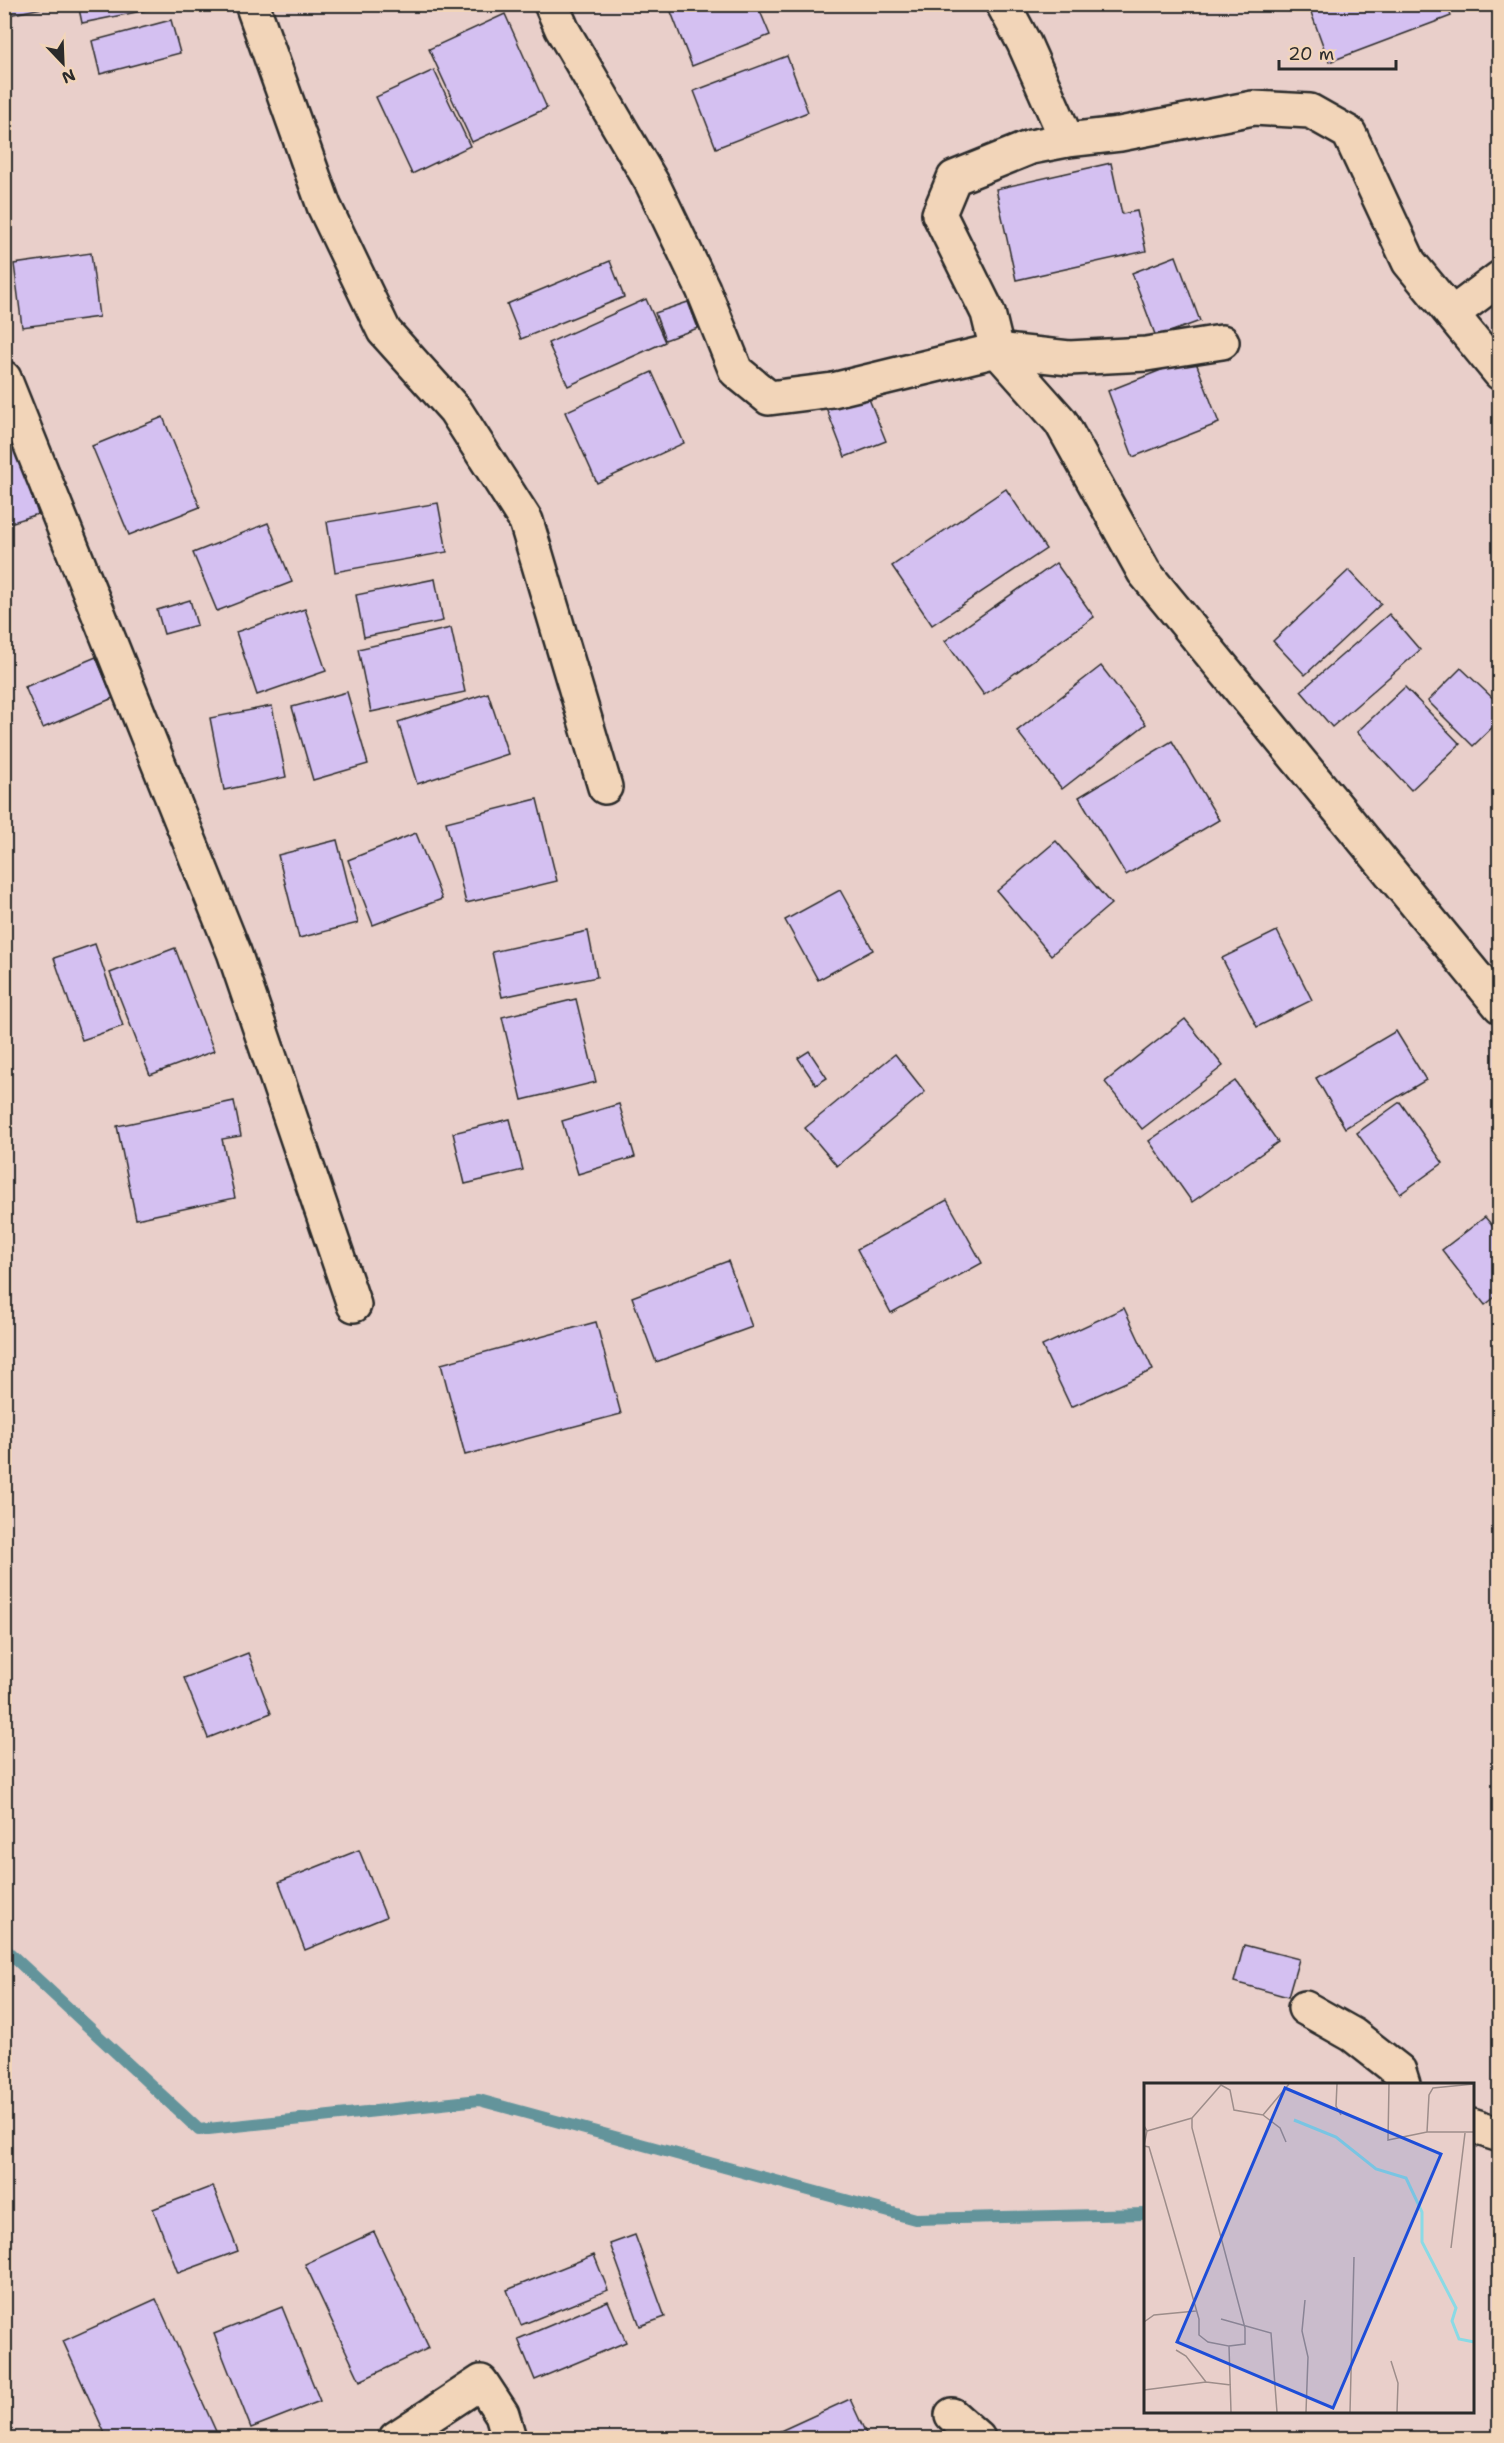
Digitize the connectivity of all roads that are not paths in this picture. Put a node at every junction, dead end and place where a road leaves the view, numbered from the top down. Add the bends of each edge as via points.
1 (252, 4) edge
2 (551, 4) edge
3 (1003, 4) edge
4 (1067, 140) junction
5 (1500, 278) edge
6 (1452, 314) junction
7 (1222, 342) dead end
8 (998, 350) junction
9 (1500, 373) edge
10 (4, 378) edge
11 (605, 787) dead end
12 (1500, 1006) edge
13 (354, 1305) dead end
14 (1305, 2008) dead end
15 (1402, 2083) edge
16 (1474, 2126) edge
17 (1500, 2135) edge
18 (952, 2415) dead end
19 (396, 2439) edge
20 (509, 2439) edge
21 (978, 2439) edge

1 - 11 street via 324,206 384,331 455,410 526,521
2 - 8 street via 652,183 703,289 736,371 769,398 832,390
3 - 4 street
4 - 6 street via 1120,134 1252,108 1310,111 1349,133 1409,262
4 - 8 street via 1031,147 954,178 939,214 988,313
5 - 6 street
6 - 9 street
7 - 8 street via 1146,354 1069,358
8 - 12 street via 1061,422 1144,572
10 - 13 street via 234,951
14 - 15 street via 1353,2035 1399,2071
16 - 17 street
18 - 21 street
19 - 20 street via 481,2382 502,2414

